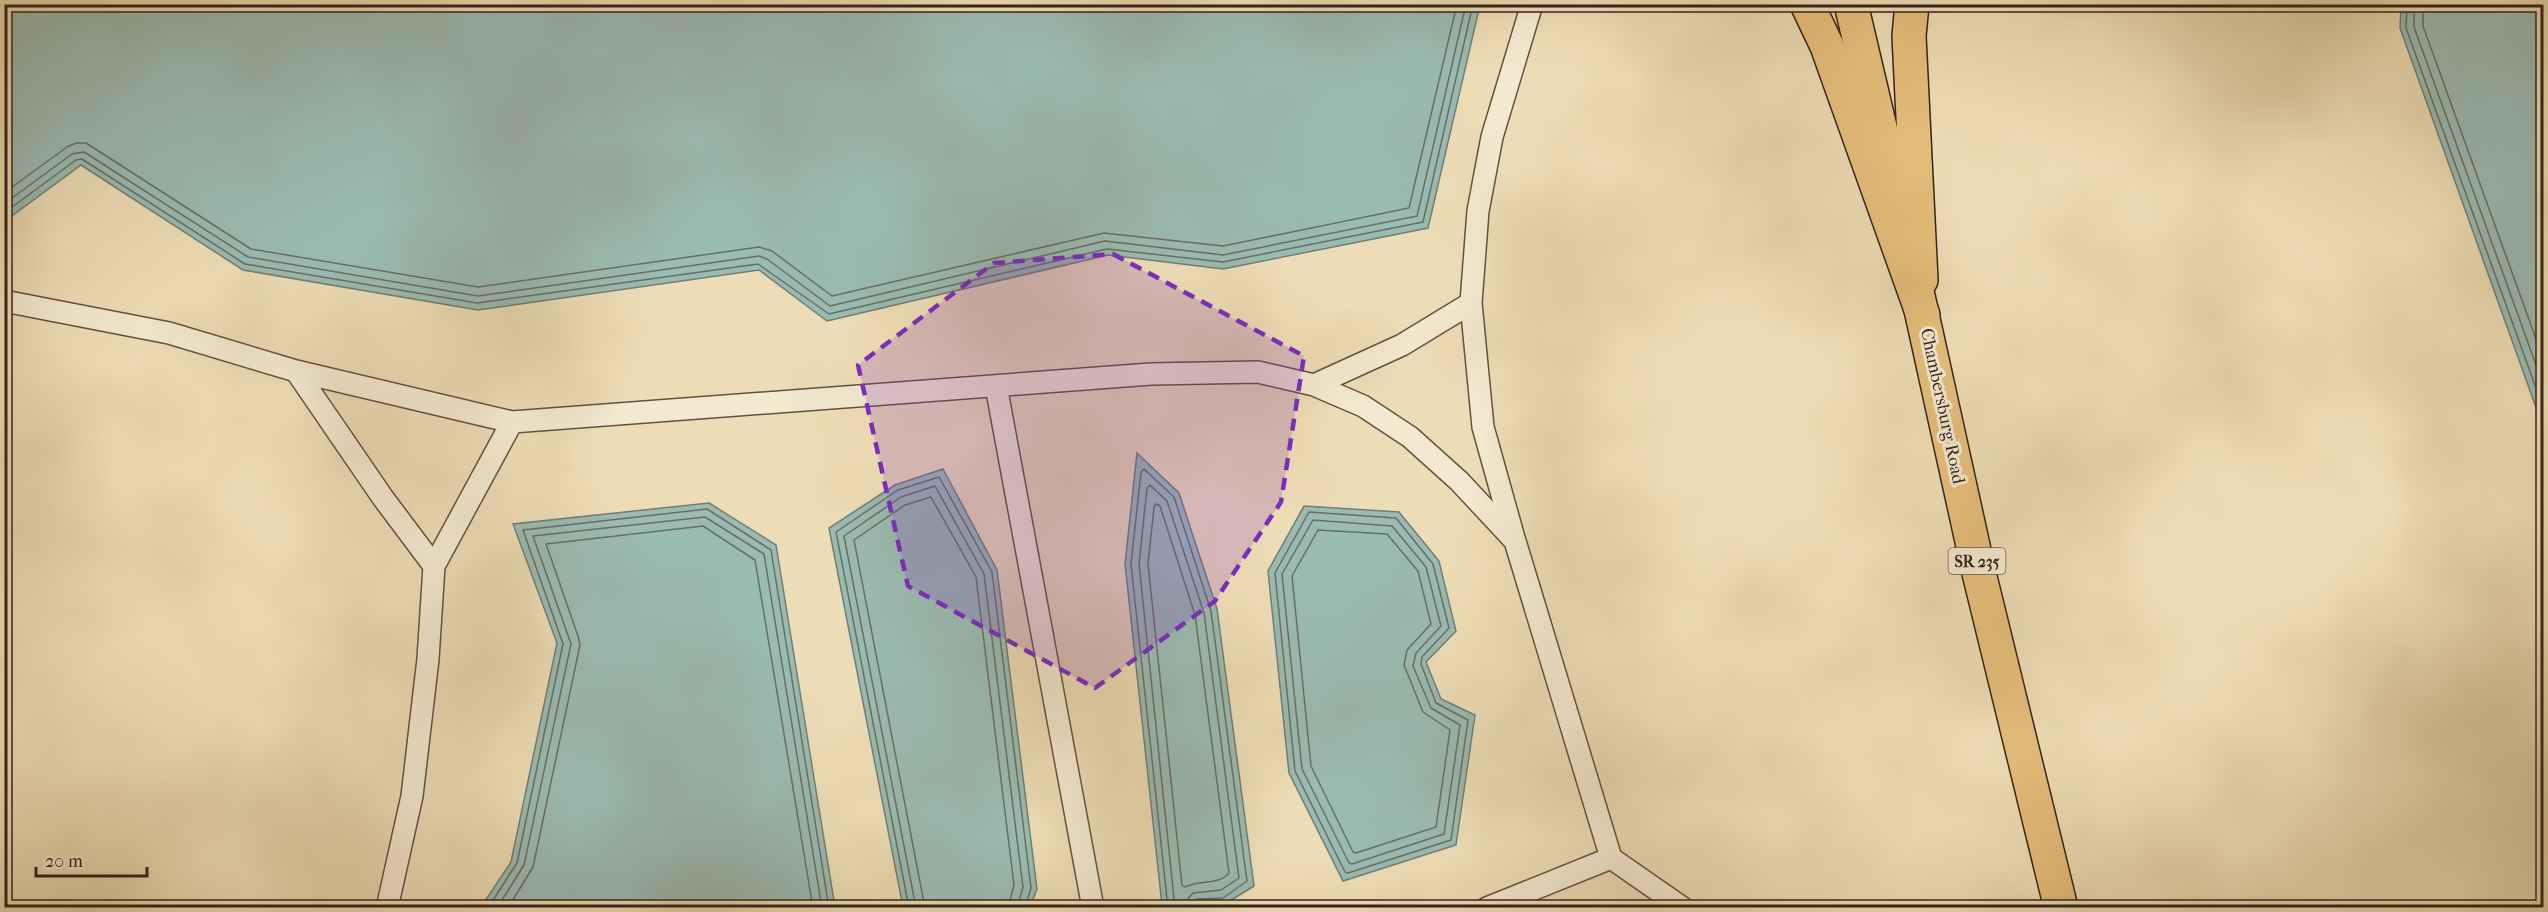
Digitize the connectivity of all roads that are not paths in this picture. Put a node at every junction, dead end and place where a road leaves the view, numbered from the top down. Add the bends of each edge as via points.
1 (1532, 4) edge
2 (1807, 4) edge
3 (1851, 4) edge
4 (1912, 4) edge
5 (4, 301) edge
6 (1471, 303) junction
7 (1923, 315) junction
8 (296, 371) junction
9 (1314, 385) junction
10 (996, 386) junction
11 (512, 422) junction
12 (1515, 541) junction
13 (434, 566) junction
14 (1611, 858) junction
15 (387, 908) edge
16 (1093, 908) edge
17 (1487, 908) edge
18 (1683, 908) edge
19 (2061, 908) edge

1 - 6 lane via 1492,137 1478,211
2 - 7 main road via 1827,46
3 - 7 main road, Chambersburg Road / SR 235
4 - 7 main road, SR 235 via 1909,36
5 - 8 lane via 169,333
6 - 9 lane via 1402,345
6 - 12 lane via 1483,427
7 - 19 main road, Chambersburg Road / SR 235 via 1979,573
8 - 11 lane
8 - 13 lane via 382,498
9 - 10 lane via 1258,372 1151,374
9 - 12 lane via 1363,406 1410,437 1460,481
10 - 11 lane
10 - 16 lane
11 - 13 lane
12 - 14 lane
13 - 15 lane via 412,796
14 - 17 lane
14 - 18 lane

